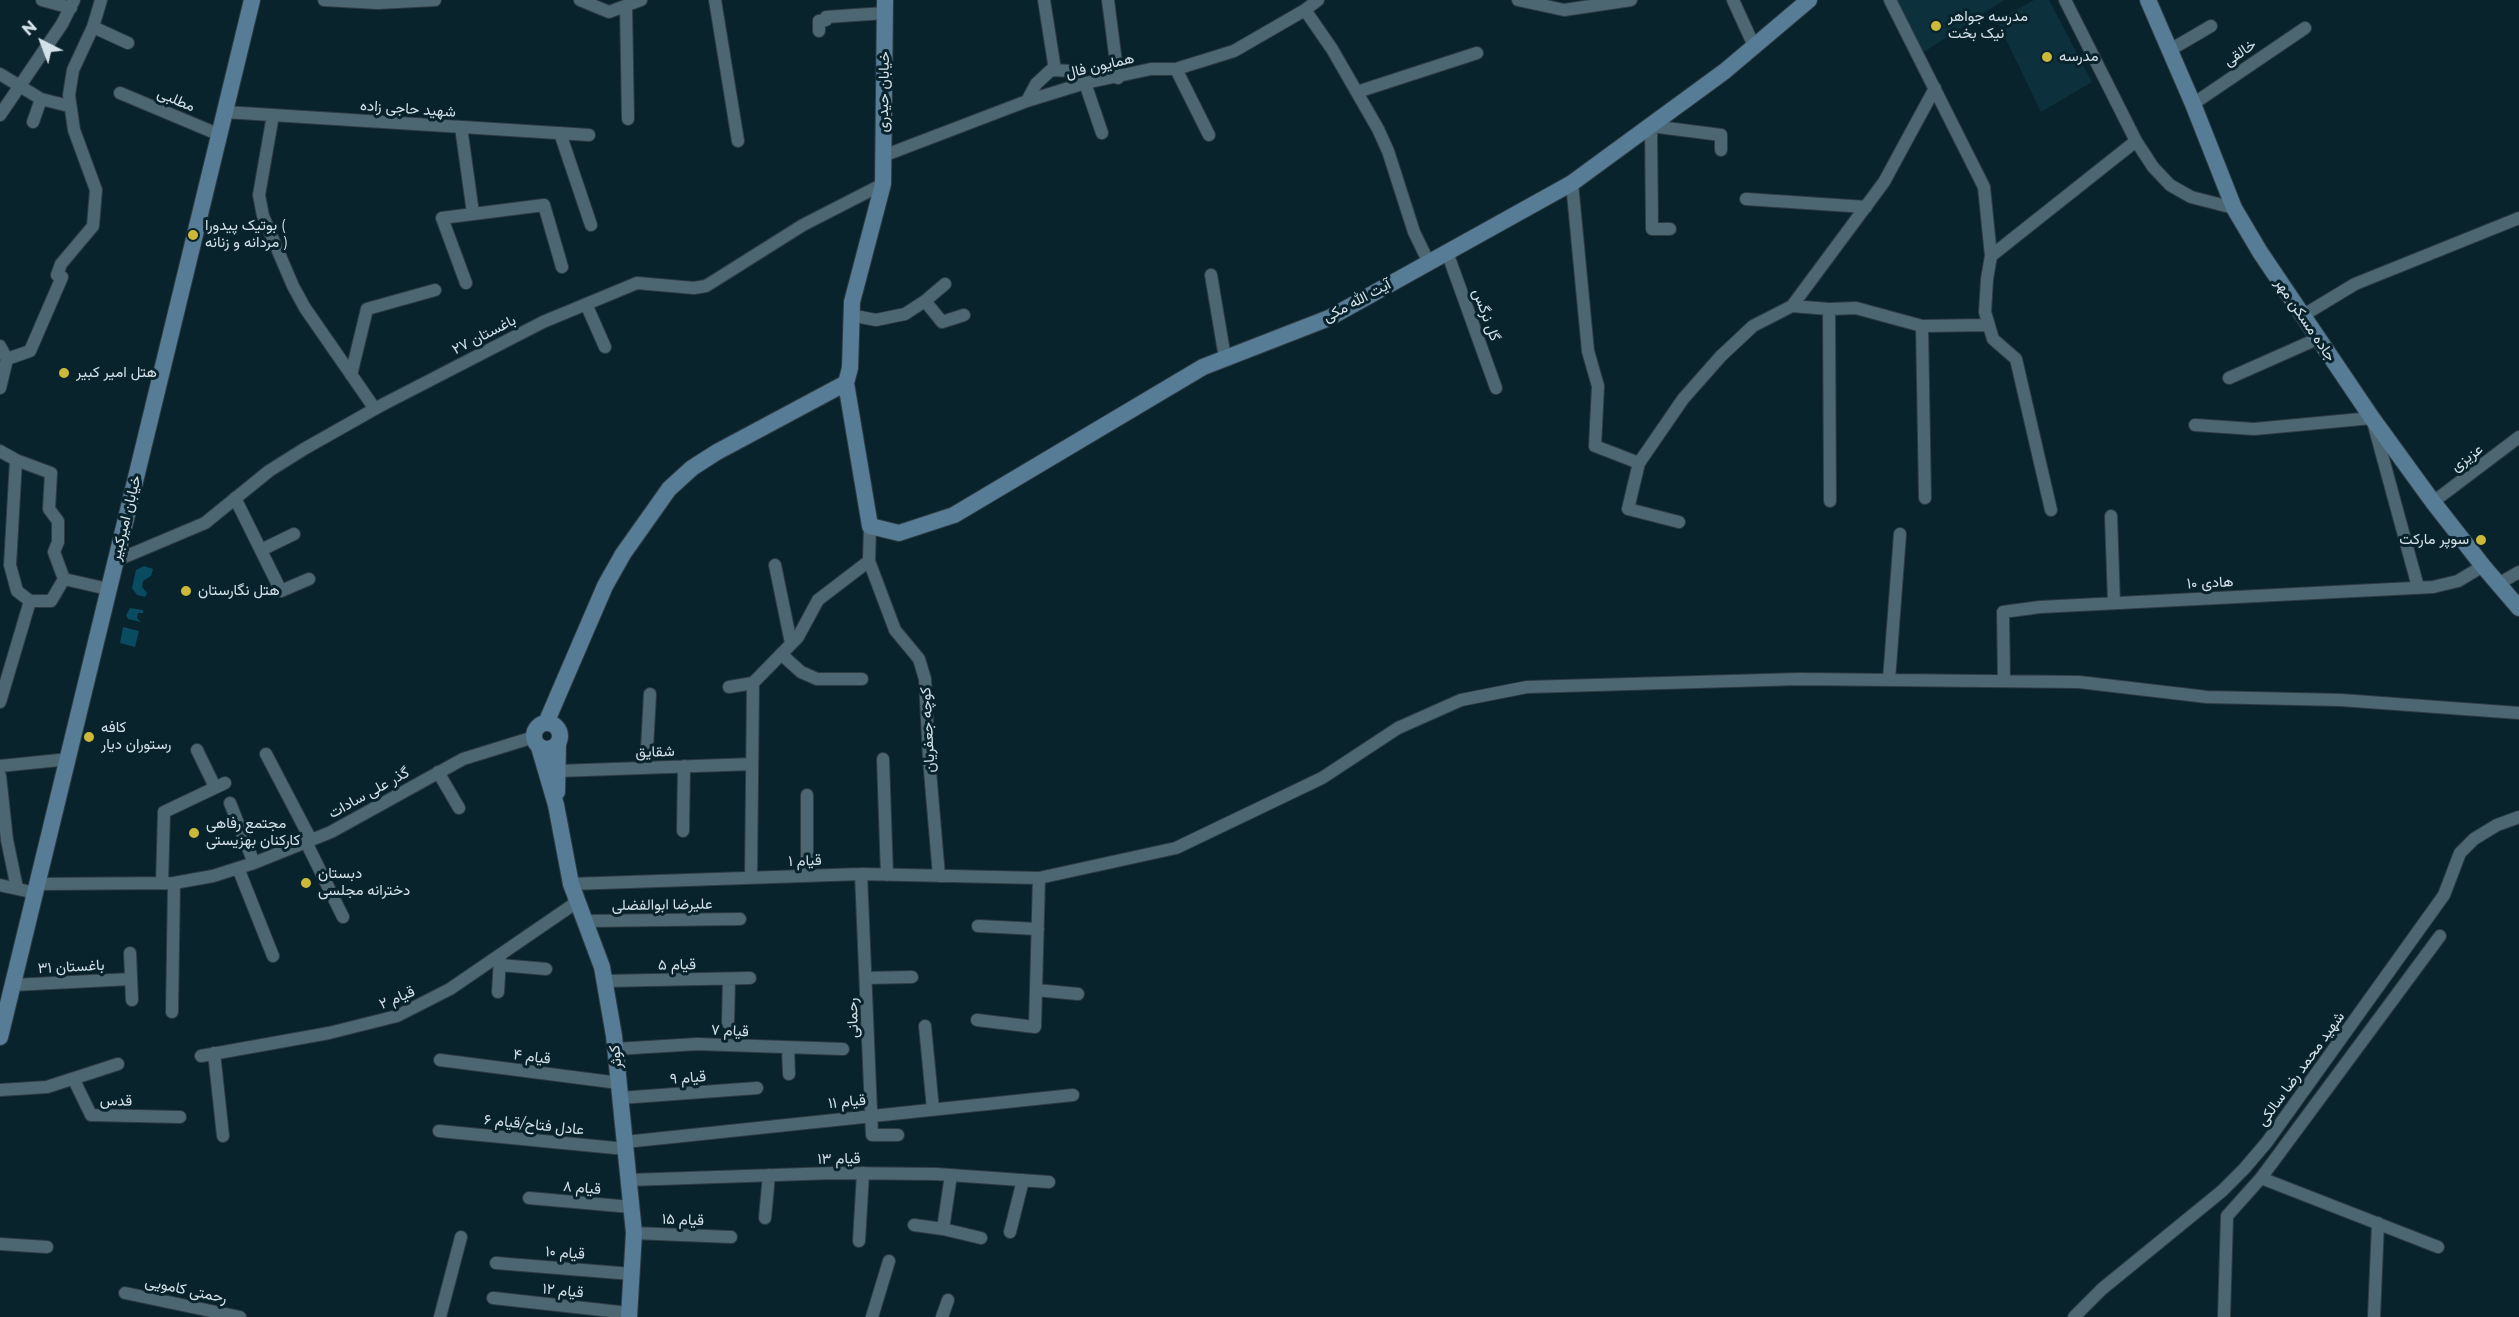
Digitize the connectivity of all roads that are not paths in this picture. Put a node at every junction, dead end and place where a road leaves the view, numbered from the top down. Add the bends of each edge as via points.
1 (42, 0) edge
2 (101, 0) edge
3 (252, 0) edge
4 (324, 0) edge
5 (435, 0) edge
6 (580, 0) edge
7 (641, 0) edge
8 (715, 0) edge
9 (1044, 0) edge
10 (1108, 0) edge
11 (1318, 0) edge
12 (1518, 0) edge
13 (1631, 0) edge
14 (1733, 0) edge
15 (1809, 0) edge
16 (1890, 0) edge
17 (2065, 0) edge
18 (340, 1) edge
19 (412, 1) edge
20 (2151, 1) edge
21 (72, 4) edge
22 (626, 6) junction
23 (885, 6) edge
24 (1305, 10) junction
25 (2211, 26) dead end
26 (93, 27) junction
27 (2305, 28) dead end
28 (819, 31) dead end
29 (128, 43) dead end
30 (1754, 46) junction
31 (2170, 50) junction
32 (1477, 53) dead end
33 (1176, 69) junction
34 (1055, 70) junction
35 (0, 74) edge
36 (1118, 78) junction
37 (1085, 83) junction
38 (19, 84) junction
39 (1935, 88) junction
40 (1357, 92) junction
41 (120, 93) dead end
42 (41, 99) junction
43 (1028, 100) junction
44 (2193, 104) junction
45 (69, 106) junction
46 (225, 112) junction
47 (0, 115) edge
48 (273, 115) junction
49 (628, 119) dead end
50 (33, 122) dead end
51 (1651, 126) junction
52 (461, 127) junction
53 (560, 133) junction
54 (1102, 133) dead end
55 (220, 135) junction
56 (589, 135) dead end
57 (1209, 135) dead end
58 (738, 141) dead end
59 (2136, 141) junction
60 (1721, 150) dead end
61 (883, 156) junction
62 (1572, 183) junction
63 (883, 184) junction
64 (1746, 200) dead end
65 (1866, 207) junction
66 (2234, 208) junction
67 (473, 213) junction
68 (2519, 218) edge
69 (591, 225) dead end
70 (1671, 229) dead end
71 (1447, 252) junction
72 (1991, 256) junction
73 (1429, 262) junction
74 (562, 267) dead end
75 (1211, 274) dead end
76 (466, 283) dead end
77 (945, 284) dead end
78 (435, 290) dead end
79 (925, 301) junction
80 (586, 304) junction
81 (1792, 306) junction
82 (1828, 309) junction
83 (850, 315) junction
84 (964, 315) dead end
85 (2301, 316) junction
86 (1989, 325) junction
87 (1922, 326) junction
88 (2317, 339) junction
89 (0, 346) edge
90 (605, 347) dead end
91 (1225, 358) junction
92 (7, 359) junction
93 (351, 375) junction
94 (2229, 378) dead end
95 (846, 383) junction
96 (0, 387) edge
97 (1496, 388) dead end
98 (375, 409) junction
99 (2372, 418) junction
100 (2195, 425) dead end
101 (2519, 437) edge
102 (0, 451) edge
103 (16, 460) junction
104 (1639, 463) junction
105 (235, 498) junction
106 (1925, 498) dead end
107 (1830, 501) dead end
108 (2433, 502) junction
109 (2051, 510) dead end
110 (2110, 516) dead end
111 (1679, 522) dead end
112 (870, 526) junction
113 (294, 534) dead end
114 (1900, 534) dead end
115 (261, 550) junction
116 (115, 561) junction
117 (869, 561) junction
118 (775, 565) dead end
119 (2483, 566) junction
120 (2519, 572) edge
121 (64, 579) junction
122 (309, 579) dead end
123 (2498, 584) junction
124 (2418, 587) junction
125 (108, 590) junction
126 (30, 601) junction
127 (2114, 603) junction
128 (2519, 608) edge
129 (791, 643) junction
130 (781, 654) junction
131 (862, 679) dead end
132 (1889, 680) junction
133 (2004, 681) junction
134 (563, 683) junction
135 (753, 683) junction
136 (729, 687) dead end
137 (650, 693) dead end
138 (0, 702) edge
139 (2519, 713) edge
140 (546, 723) junction
141 (559, 739) junction
142 (536, 742) junction
143 (197, 750) dead end
144 (266, 754) dead end
145 (69, 759) junction
146 (884, 759) dead end
147 (752, 764) junction
148 (0, 766) edge
149 (646, 766) junction
150 (684, 766) junction
151 (558, 771) junction
152 (438, 772) junction
153 (0, 776) edge
154 (807, 795) dead end
155 (230, 803) dead end
156 (556, 805) junction
157 (459, 808) dead end
158 (2519, 817) edge
159 (683, 831) dead end
160 (309, 841) junction
161 (254, 863) junction
162 (238, 868) junction
163 (861, 874) junction
164 (887, 875) junction
165 (807, 876) junction
166 (939, 876) junction
167 (751, 878) junction
168 (1039, 878) junction
169 (168, 883) junction
170 (572, 884) junction
171 (0, 885) edge
172 (17, 888) junction
173 (37, 888) junction
174 (577, 902) junction
175 (343, 917) dead end
176 (740, 919) dead end
177 (585, 921) junction
178 (978, 926) dead end
179 (1038, 929) junction
180 (2440, 936) dead end
181 (130, 952) dead end
182 (273, 957) dead end
183 (500, 960) junction
184 (546, 969) dead end
185 (912, 977) dead end
186 (750, 978) dead end
187 (866, 978) junction
188 (131, 979) junction
189 (729, 979) junction
190 (604, 981) junction
191 (13, 985) junction
192 (1036, 990) junction
193 (498, 993) dead end
194 (1078, 994) dead end
195 (132, 1000) dead end
196 (172, 1012) dead end
197 (977, 1020) dead end
198 (728, 1023) dead end
199 (925, 1026) dead end
200 (0, 1037) edge
201 (788, 1048) junction
202 (616, 1049) junction
203 (843, 1049) dead end
204 (214, 1053) junction
205 (201, 1056) dead end
206 (440, 1060) dead end
207 (118, 1064) dead end
208 (789, 1074) dead end
209 (74, 1080) junction
210 (757, 1088) dead end
211 (0, 1090) edge
212 (620, 1091) junction
213 (1073, 1095) dead end
214 (933, 1108) junction
215 (872, 1114) junction
216 (180, 1117) dead end
217 (439, 1131) dead end
218 (223, 1136) dead end
219 (898, 1136) dead end
220 (625, 1145) junction
221 (863, 1173) junction
222 (769, 1175) junction
223 (951, 1175) junction
224 (2261, 1178) junction
225 (629, 1180) junction
226 (1023, 1180) junction
227 (1049, 1182) dead end
228 (529, 1198) dead end
229 (632, 1207) junction
230 (765, 1218) dead end
231 (2378, 1223) junction
232 (914, 1225) dead end
233 (943, 1228) junction
234 (1010, 1232) dead end
235 (634, 1233) junction
236 (461, 1237) dead end
237 (731, 1237) dead end
238 (981, 1238) dead end
239 (858, 1241) dead end
240 (0, 1244) edge
241 (47, 1247) dead end
242 (2438, 1247) dead end
243 (889, 1261) dead end
244 (496, 1263) dead end
245 (632, 1274) junction
246 (125, 1293) dead end
247 (493, 1298) dead end
248 (948, 1300) dead end
249 (629, 1315) edge
250 (240, 1317) edge
251 (440, 1317) edge
252 (872, 1317) edge
253 (942, 1317) edge
254 (2074, 1317) edge
255 (2224, 1317) edge
256 (2374, 1317) edge

1 - 21 street
2 - 26 street
3 - 46 main road, خیابان امیرکبیر
4 - 18 street
5 - 19 street
6 - 22 street via 609,12
7 - 22 street
8 - 58 street
9 - 34 street
10 - 36 street
11 - 24 street, همایون فال
12 - 13 street via 1564,10
14 - 30 street
15 - 30 main road, آیت الله مکی
16 - 39 street
17 - 59 street
18 - 19 street
20 - 31 main road, جاده مسکن مهر
21 - 38 street
22 - 49 street
23 - 28 street via 826,17 819,21
23 - 61 main road, خیابان حیدری
24 - 33 street, همایون فال via 1234,51
24 - 40 street
25 - 31 street
26 - 29 street
26 - 45 street via 73,70
27 - 44 street, خالقی
30 - 51 main road, آیت الله مکی
31 - 44 main road, جاده مسکن مهر
32 - 40 street
33 - 36 street, همایون فال via 1151,69
33 - 57 street
34 - 37 street via 1071,71
34 - 43 street via 1044,75
35 - 38 street
36 - 37 street, همایون فال
37 - 43 street, همایون فال
37 - 54 street
38 - 42 street
38 - 47 street
39 - 65 street via 1884,183
39 - 72 street via 1984,187
40 - 73 street via 1388,151 1414,232
41 - 55 street, مطلبی
42 - 45 street
42 - 50 street
43 - 61 street, همایون فال
44 - 66 main road, جاده مسکن مهر
45 - 92 street via 96,190 93,226 61,264 57,275 62,277 30,351
46 - 48 street, شهید حاجی زاده
46 - 55 main road, خیابان امیرکبیر
48 - 52 street, شهید حاجی زاده
48 - 93 street via 260,195 263,216 292,286
51 - 60 street via 1721,135
51 - 62 main road, آیت الله مکی
51 - 70 street via 1652,229
52 - 53 street, شهید حاجی زاده
52 - 67 street
53 - 56 street, شهید حاجی زاده
53 - 69 street
55 - 116 main road, خیابان امیرکبیر
59 - 66 street via 2170,185 2191,197
59 - 72 street
61 - 63 main road, خیابان حیدری
62 - 71 main road, آیت الله مکی
62 - 104 street via 1588,351 1598,387 1595,446
63 - 80 street, باغستان ۲۷ via 803,225 706,286 638,283
63 - 83 main road, خیابان حیدری
64 - 65 street
65 - 81 street
66 - 85 main road, جاده مسکن مهر
67 - 74 street via 544,205
67 - 76 street via 442,218
68 - 85 street via 2355,284
71 - 73 main road, آیت الله مکی
71 - 97 street, گل نرگس
72 - 86 street via 1985,312
73 - 91 main road, آیت الله مکی via 1329,318
75 - 91 street
77 - 79 street
78 - 93 street via 367,309
79 - 83 street via 889,319
79 - 84 street via 942,322
80 - 90 street
80 - 98 street, باغستان ۲۷ via 543,322
81 - 82 street
81 - 104 street via 1753,326 1721,356 1683,399
82 - 87 street via 1856,308
82 - 107 street
83 - 95 main road, کوچه جعفریان via 850,368
85 - 88 main road, جاده مسکن مهر
86 - 87 street
86 - 109 street via 1993,339 2016,359
87 - 106 street
88 - 94 street
88 - 99 main road, جاده مسکن مهر
89 - 92 street
91 - 112 main road, آیت الله مکی via 1193,372 954,515 899,533
92 - 96 street
93 - 98 street
95 - 112 main road, کوچه جعفریان
95 - 134 main road via 717,452 676,482 617,562
98 - 105 street, باغستان ۲۷ via 269,471
99 - 100 street via 2254,429
99 - 108 main road, جاده مسکن مهر
99 - 124 street
101 - 108 street, عزیزی
102 - 103 street
103 - 121 street via 51,473 49,509 64,525 54,552
103 - 126 street via 10,565 17,591
104 - 111 street via 1628,509
105 - 115 street
105 - 116 street, باغستان ۲۷ via 206,523
108 - 119 main road, جاده مسکن مهر
110 - 127 street
112 - 117 street, کوچه جعفریان
113 - 115 street
114 - 132 street
115 - 122 street via 281,591
116 - 125 main road, خیابان امیرکبیر
117 - 129 street via 818,600
117 - 166 street, کوچه جعفریان via 895,630 919,659 924,679
118 - 129 street
119 - 123 main road, جاده مسکن مهر
119 - 124 street, هادی ۱۰ via 2458,581
120 - 123 street
121 - 125 street
121 - 126 street via 51,601
123 - 128 main road, جاده مسکن مهر
124 - 127 street, هادی ۱۰
125 - 145 main road, خیابان امیرکبیر
126 - 138 street
127 - 133 street, هادی ۱۰ via 2003,612
129 - 130 street
130 - 131 street via 801,672 817,679
130 - 135 street
132 - 133 street, قیام ۱
132 - 168 street, قیام ۱ via 1799,678 1527,687 1461,700 1398,728 1288,796 1176,848
133 - 139 street, قیام ۱ via 2079,682 2207,697 2341,700
134 - 140 main road
134 - 141 main road
135 - 136 street
135 - 147 street
137 - 149 street
140 - 141 main road via 555,726
140 - 142 main road via 540,725
141 - 142 main road via 546,750
141 - 151 main road
142 - 152 street, گذر علی سادات via 463,759
142 - 156 main road
143 - 169 street via 220,785 164,812
144 - 160 street
145 - 148 street
145 - 173 main road, خیابان امیرکبیر
146 - 164 street
147 - 150 street, شقایق
147 - 167 street
149 - 150 street, شقایق
149 - 151 street, شقایق
150 - 159 street
151 - 156 main road
152 - 157 street
152 - 160 street, گذر علی سادات
153 - 172 street via 6,840
154 - 165 street
155 - 161 street
156 - 170 main road, کوثر
158 - 254 street, شهید محمد رضا سالکی via 2474,839 2460,853 2439,903 2244,1169
160 - 161 street, گذر علی سادات
160 - 175 street
161 - 162 street, گذر علی سادات
162 - 169 street, گذر علی سادات
162 - 182 street
163 - 164 street, قیام ۱
163 - 165 street, قیام ۱
163 - 187 street, رحمانی
164 - 166 street, قیام ۱
165 - 167 street, قیام ۱
166 - 168 street, قیام ۱
167 - 170 street, قیام ۱
168 - 179 street
169 - 173 street, گذر علی سادات
169 - 196 street
170 - 174 main road, کوثر
171 - 172 street, گذر علی سادات
172 - 173 street, گذر علی سادات
173 - 191 main road, خیابان امیرکبیر
174 - 177 main road, کوثر
174 - 183 street, قیام ۲
176 - 177 street, علیرضا ابوالفضلی
177 - 190 main road, کوثر
178 - 179 street
179 - 192 street
180 - 224 street
181 - 188 street
183 - 184 street
183 - 193 street
183 - 204 street, قیام ۲ via 397,1016 329,1033
185 - 187 street
186 - 189 street, قیام ۵
187 - 215 street, رحمانی
188 - 191 street, باغستان ۳۱
188 - 195 street
189 - 190 street, قیام ۵
189 - 198 street
190 - 202 main road, کوثر
191 - 200 main road, خیابان امیرکبیر
192 - 194 street
192 - 197 street via 1035,1027
199 - 214 street
201 - 202 street, قیام ۷ via 697,1044
201 - 203 street, قیام ۷
201 - 208 street
202 - 212 main road, کوثر
204 - 205 street, قیام ۲
204 - 218 street
206 - 212 street, قیام ۴
207 - 209 street
209 - 211 street via 34,1089
209 - 216 street, قدس via 90,1115
210 - 212 street, قیام ۹
212 - 220 main road, کوثر
213 - 214 street, قیام ۱۱
214 - 215 street, قیام ۱۱
215 - 219 street, رحمانی via 872,1135
215 - 220 street, قیام ۱۱
217 - 220 street, عادل فتاح/قیام ۶
220 - 225 main road, کوثر
221 - 222 street, قیام ۱۳
221 - 223 street, قیام ۱۳
221 - 239 street
222 - 225 street, قیام ۱۳
222 - 230 street
223 - 226 street, قیام ۱۳
223 - 233 street
224 - 231 street
224 - 255 street via 2227,1216
225 - 229 main road, کوثر
226 - 227 street, قیام ۱۳
226 - 234 street
228 - 229 street, قیام ۸
229 - 235 main road, کوثر
231 - 242 street
231 - 256 street
232 - 233 street
233 - 238 street
235 - 237 street, قیام ۱۵
235 - 245 main road, کوثر
236 - 251 street
240 - 241 street
243 - 252 street
244 - 245 street, قیام ۱۰
245 - 249 main road, کوثر
246 - 250 street, رحمتی کامویی
247 - 249 street, قیام ۱۲
248 - 253 street

